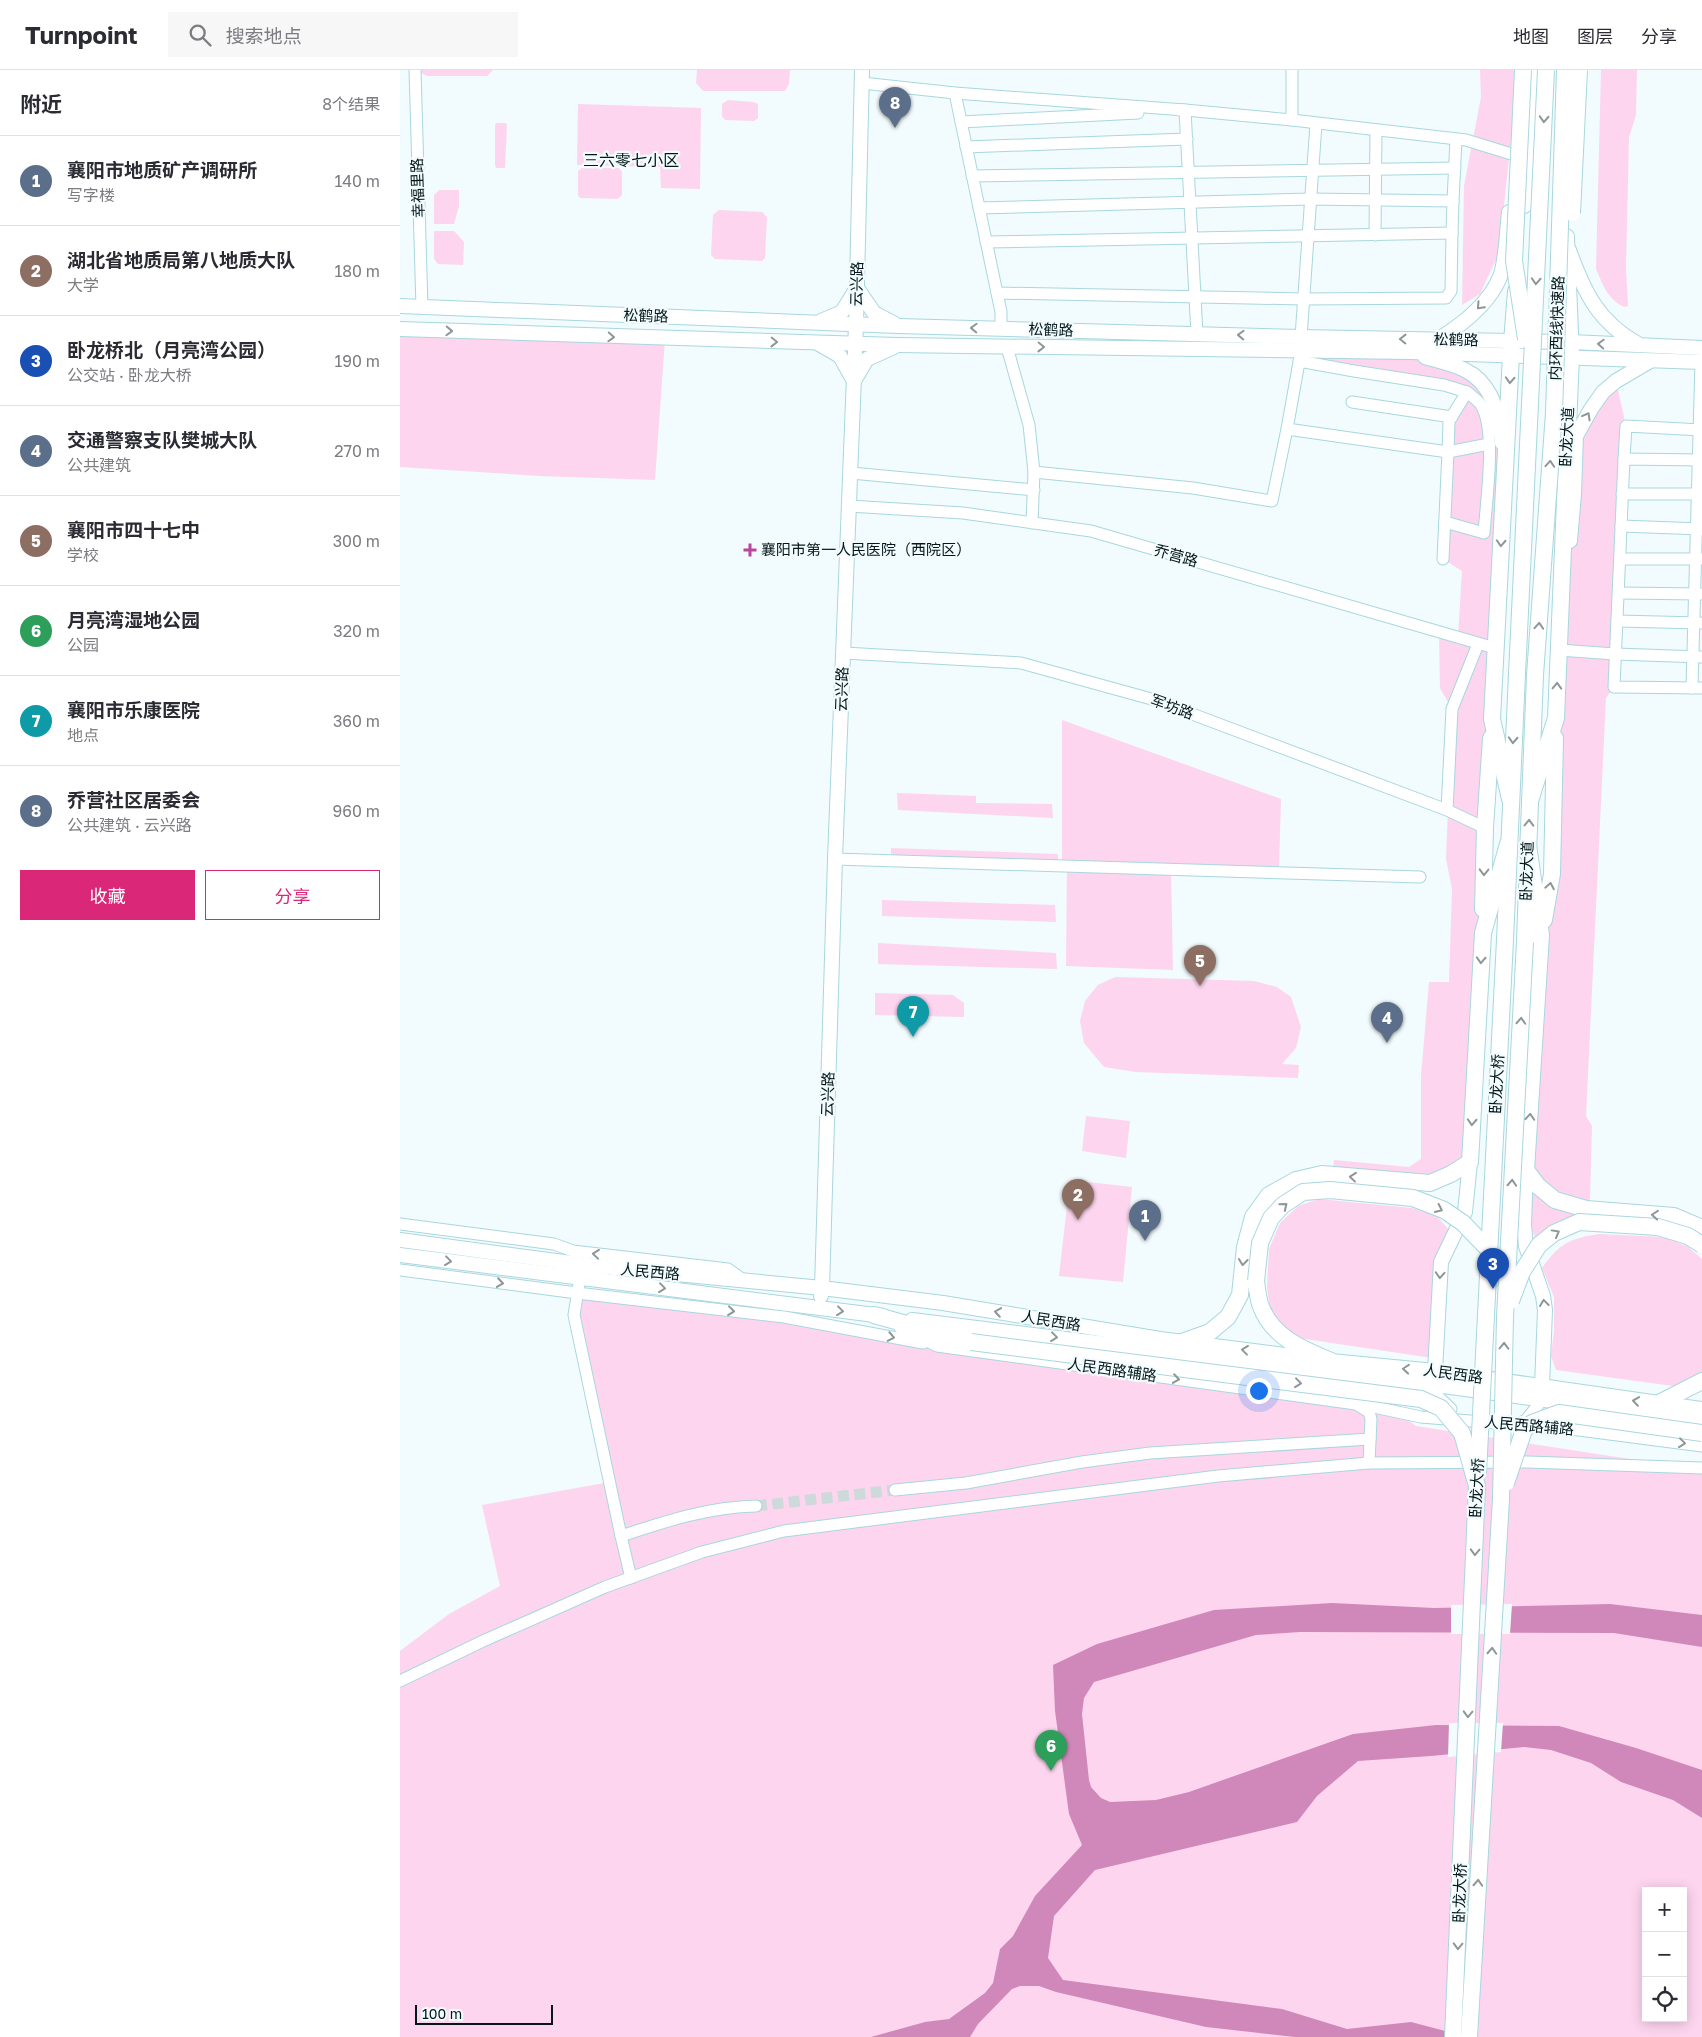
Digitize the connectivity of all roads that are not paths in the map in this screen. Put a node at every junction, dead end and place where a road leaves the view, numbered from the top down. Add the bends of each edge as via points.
1 (415, 70) edge
2 (1292, 70) edge
3 (1522, 70) edge
4 (1534, 70) edge
5 (1546, 70) edge
6 (1565, 70) edge
7 (1573, 70) edge
8 (1579, 70) edge
9 (862, 76) edge
10 (955, 93) junction
11 (1185, 110) junction
12 (1292, 120) junction
13 (961, 122) junction
14 (1316, 124) junction
15 (1531, 127) junction
16 (1376, 130) junction
17 (1187, 139) junction
18 (1456, 139) junction
19 (966, 146) junction
20 (1521, 157) junction
21 (1455, 168) junction
22 (1376, 169) junction
23 (1313, 170) junction
24 (1189, 171) junction
25 (972, 176) junction
26 (1311, 199) junction
27 (1375, 200) junction
28 (1453, 201) junction
29 (1191, 202) junction
30 (979, 208) junction
31 (1566, 220) junction
32 (1375, 234) junction
33 (1452, 234) junction
34 (1308, 236) junction
35 (1193, 238) junction
36 (986, 242) junction
37 (857, 288) junction
38 (997, 293) junction
39 (1196, 297) junction
40 (1304, 299) junction
41 (400, 306) edge
42 (422, 307) junction
43 (816, 323) junction
44 (856, 324) junction
45 (898, 326) junction
46 (400, 329) edge
47 (1001, 329) junction
48 (1197, 334) junction
49 (1439, 339) junction
50 (818, 343) junction
51 (856, 344) junction
52 (897, 345) junction
53 (1641, 346) junction
54 (1006, 347) junction
55 (1511, 348) junction
56 (1300, 349) junction
57 (1571, 349) junction
58 (1410, 352) junction
59 (1702, 358) edge
60 (1650, 360) junction
61 (854, 381) junction
62 (1467, 392) junction
63 (1352, 402) dead end
64 (1530, 413) junction
65 (1554, 414) junction
66 (1452, 417) junction
67 (1287, 429) junction
68 (1701, 430) edge
69 (1489, 444) junction
70 (1448, 452) junction
71 (1624, 459) junction
72 (1700, 460) edge
73 (1034, 472) junction
74 (851, 473) junction
75 (1505, 480) junction
76 (1034, 490) junction
77 (1622, 494) junction
78 (1700, 494) edge
79 (849, 506) junction
80 (1445, 522) junction
81 (1032, 523) junction
82 (1621, 526) junction
83 (1699, 529) edge
84 (1443, 559) dead end
85 (1620, 559) junction
86 (1699, 559) edge
87 (1561, 583) junction
88 (1618, 592) junction
89 (1698, 594) edge
90 (1617, 622) junction
91 (1698, 623) edge
92 (1478, 644) junction
93 (1495, 648) junction
94 (1558, 650) junction
95 (844, 653) junction
96 (1615, 654) junction
97 (1698, 657) edge
98 (1517, 674) joint
99 (1535, 675) joint
100 (1697, 688) edge
101 (1556, 718) junction
102 (1492, 719) junction
103 (1510, 799) junction
104 (1530, 801) junction
105 (1447, 810) junction
106 (1485, 828) junction
107 (1508, 844) junction
108 (1528, 845) junction
109 (836, 859) junction
110 (1420, 877) dead end
111 (1483, 933) junction
112 (1541, 934) junction
113 (1505, 940) joint
114 (1525, 942) joint
115 (1470, 1162) junction
116 (1526, 1170) junction
117 (400, 1224) edge
118 (1702, 1228) edge
119 (400, 1240) edge
120 (1702, 1245) edge
121 (1489, 1250) junction
122 (400, 1255) edge
123 (400, 1270) edge
124 (580, 1278) junction
125 (746, 1281) junction
126 (822, 1288) junction
127 (578, 1293) junction
128 (818, 1308) junction
129 (874, 1315) junction
130 (1505, 1317) junction
131 (1182, 1342) junction
132 (937, 1346) junction
133 (1330, 1361) junction
134 (1435, 1371) junction
135 (1702, 1381) edge
136 (1425, 1384) junction
137 (1542, 1393) junction
138 (1356, 1404) junction
139 (1656, 1404) junction
140 (1702, 1409) edge
141 (1397, 1412) junction
142 (1371, 1420) junction
143 (1465, 1421) junction
144 (1702, 1422) edge
145 (1516, 1425) junction
146 (1702, 1433) edge
147 (1370, 1439) junction
148 (1702, 1446) edge
149 (1369, 1463) junction
150 (1702, 1468) edge
151 (1478, 1486) junction
152 (895, 1490) tunnel mouth
153 (1501, 1499) junction
154 (756, 1506) tunnel mouth
155 (621, 1536) junction
156 (631, 1578) junction
157 (400, 1682) edge
158 (1453, 2037) edge
159 (1469, 2037) edge

1 - 42 street, 幸福里路
2 - 12 street
3 - 64 highway, bridge via 1514,261 1525,328
4 - 15 highway, 卧龙大道
5 -> 64 highway, 内环西线快速路, bridge
6 - 65 highway, 内环西线快速路, bridge
7 - 31 highway, 卧龙大道
8 - 65 highway, bridge via 1569,264 1556,331
9 - 10 street
9 - 37 main road, 云兴路
10 - 11 street
10 - 13 street
11 - 12 street
11 - 13 street
11 - 17 street
12 - 14 street
13 - 19 street
14 - 16 street
14 - 23 street
15 - 20 main road
15 - 55 highway, 卧龙大道
16 - 18 street
16 - 22 street
17 - 19 street
17 - 24 street
18 - 20 street
18 - 21 street
19 - 25 street
20 -> 49 main road via 1512,184 1500,276 1486,301 1461,326
21 - 22 street
21 - 28 street
22 - 23 street
22 - 27 street
23 - 24 street
23 - 26 street
24 - 25 street
24 - 29 street
25 - 30 street
26 - 27 street
26 - 29 street
26 - 34 street
27 - 28 street
27 - 32 street
28 - 33 street
29 - 30 street
29 - 35 street
30 - 36 street
31 - 53 main road via 1566,242 1578,276 1594,306 1612,328
31 - 57 highway, 卧龙大道
32 - 33 street
32 - 34 street
33 - 40 street via 1451,291 1446,298
34 - 35 street
34 - 40 street
35 - 36 street
35 - 39 street
36 - 38 street
37 - 43 main road via 842,312
37 - 44 main road, 云兴路
37 - 45 main road via 874,313
38 - 39 street
38 - 47 street
39 - 40 street
39 - 48 street
40 - 56 street
41 - 42 main road, 松鹤路
42 - 43 main road, 松鹤路
43 - 44 main road, 松鹤路
44 - 45 main road, 松鹤路
44 - 51 main road, 云兴路
47 -> 45 main road, 松鹤路
46 -> 50 main road, 松鹤路
47 - 48 main road, 松鹤路
56 -> 48 main road, 松鹤路
49 - 55 main road, 松鹤路
49 -> 56 main road, 松鹤路
50 - 51 main road, 松鹤路
50 - 61 main road via 840,356
51 - 52 main road, 松鹤路
51 - 61 main road, 云兴路
52 - 54 main road, 松鹤路
52 - 61 main road via 868,359
53 -> 57 main road, 松鹤路
53 - 59 main road, 松鹤路
54 -> 56 main road, 松鹤路
54 - 73 street via 1029,425
55 - 57 main road, 松鹤路
55 - 58 main road, 松鹤路
55 -> 75 highway, 卧龙大道
56 - 58 main road, 松鹤路
56 - 62 street via 1354,371 1444,384
56 - 67 street
57 - 60 main road, 松鹤路
57 - 87 highway, 卧龙大道
58 - 75 main road via 1467,371 1489,390 1501,435
59 - 60 main road, 松鹤路
59 - 68 street
87 -> 60 main road via 1572,532 1576,436 1603,392
61 - 74 main road, 云兴路
62 - 66 street
62 - 69 street via 1481,404 1488,422
63 - 66 street
64 - 98 highway, 内环西线快速路, bridge
99 -> 65 highway, 内环西线快速路, bridge
66 - 70 street via 1449,421
67 - 70 street
67 - 73 street via 1272,502 1193,488
68 - 71 street via 1626,426
68 - 72 street
69 - 70 street
69 - 80 street via 1484,533
70 - 80 street
71 - 72 street
71 - 77 street
72 - 78 street
73 - 76 street
74 - 76 street
74 - 79 main road, 云兴路
75 -> 93 highway, 卧龙大道
76 - 81 street
77 - 78 street
77 - 82 street
78 - 83 street
79 - 81 street, 乔营路 via 962,513
79 - 95 main road, 云兴路
80 - 84 street
81 - 92 street, 乔营路 via 1091,531
82 - 83 street
82 - 85 street
83 - 86 street
85 - 86 street
85 - 88 street
86 - 89 street
87 - 94 highway, 卧龙大道
88 - 89 street
88 - 90 street
89 - 91 street
90 - 91 street
90 - 96 street
91 - 97 street
92 - 93 street, 乔营路
92 - 105 street via 1452,709
93 - 102 highway, 卧龙大道
94 - 96 street
101 -> 94 highway, 卧龙大道
95 - 105 street, 军坊路 via 1021,662 1155,700
95 - 109 main road, 云兴路
96 - 97 street
96 - 100 street via 1614,687
97 - 100 street
98 -> 103 highway, 卧龙大道
99 - 104 highway, 卧龙大道
101 - 104 highway, 卧龙大道
112 -> 101 highway via 1552,874
102 - 103 highway, 卧龙大道
102 - 106 highway
103 - 107 highway, 卧龙大道
108 -> 104 highway, 卧龙大道
105 - 106 street, 军坊路
106 -> 111 highway
107 - 111 highway
107 - 113 highway, 卧龙大道
108 - 112 highway
108 - 114 highway, 卧龙大道
109 - 110 street
109 - 126 main road, 云兴路
111 -> 115 highway
116 -> 112 highway
113 - 121 highway, 卧龙大桥, bridge
130 -> 114 highway, 卧龙大桥, bridge
115 -> 131 highway via 1430,1182 1322,1174 1296,1180 1269,1195 1252,1217 1240,1295 1228,1317 1210,1332
115 -> 134 main road via 1465,1212 1441,1262
118 -> 116 highway via 1674,1216 1586,1209 1555,1200
137 -> 116 main road via 1545,1310 1526,1246
125 -> 117 street via 728,1269 573,1251 554,1244
119 - 125 main road, 人民西路 via 594,1266
130 -> 120 highway, bridge via 1522,1272 1538,1245 1554,1233 1579,1222 1658,1228 1688,1236
133 -> 121 highway, bridge via 1296,1347 1275,1330 1260,1305 1256,1281 1260,1243 1271,1218 1283,1205 1303,1192 1330,1190 1413,1198 1444,1210 1463,1223
121 - 151 highway, 卧龙大桥, bridge
122 -> 124 main road, 人民西路
123 -> 127 street
124 - 127 street
124 -> 128 main road, 人民西路
125 - 126 main road, 人民西路
126 - 128 main road, 云兴路
131 -> 126 main road, 人民西路 via 943,1303
127 -> 132 street via 784,1317
127 - 155 street via 574,1315
128 -> 129 main road, 人民西路
129 - 132 street, 人民西路辅路
129 -> 136 main road, 人民西路
129 -> 151 highway, bridge via 971,1342 1421,1399 1441,1408 1462,1433
153 -> 130 highway, 卧龙大桥, bridge
133 -> 131 main road, 人民西路
132 -> 138 street, 人民西路辅路
134 -> 133 main road, 人民西路
134 - 137 main road, 人民西路
135 - 139 highway
136 - 137 main road, 人民西路
136 - 143 street
139 -> 137 main road, 人民西路
137 - 144 main road, 人民西路
137 - 145 street via 1526,1420
138 - 141 street, 人民西路辅路
138 - 142 street via 1369,1412
139 - 140 main road, 人民西路
141 - 142 street via 1384,1411
141 - 143 street, 人民西路辅路
142 - 147 street
143 - 145 street, 人民西路辅路
145 -> 148 street, 人民西路辅路
146 - 153 highway, bridge via 1559,1413 1532,1423 1524,1430
147 - 149 street
147 - 152 street via 1150,1453 966,1483
149 - 150 street via 1528,1462
149 - 156 street via 1218,1476 784,1531 702,1552
151 -> 158 highway, 卧龙大桥
159 -> 153 highway, 卧龙大桥
154 - 155 street via 709,1510
155 - 156 street
156 - 157 street via 484,1641

